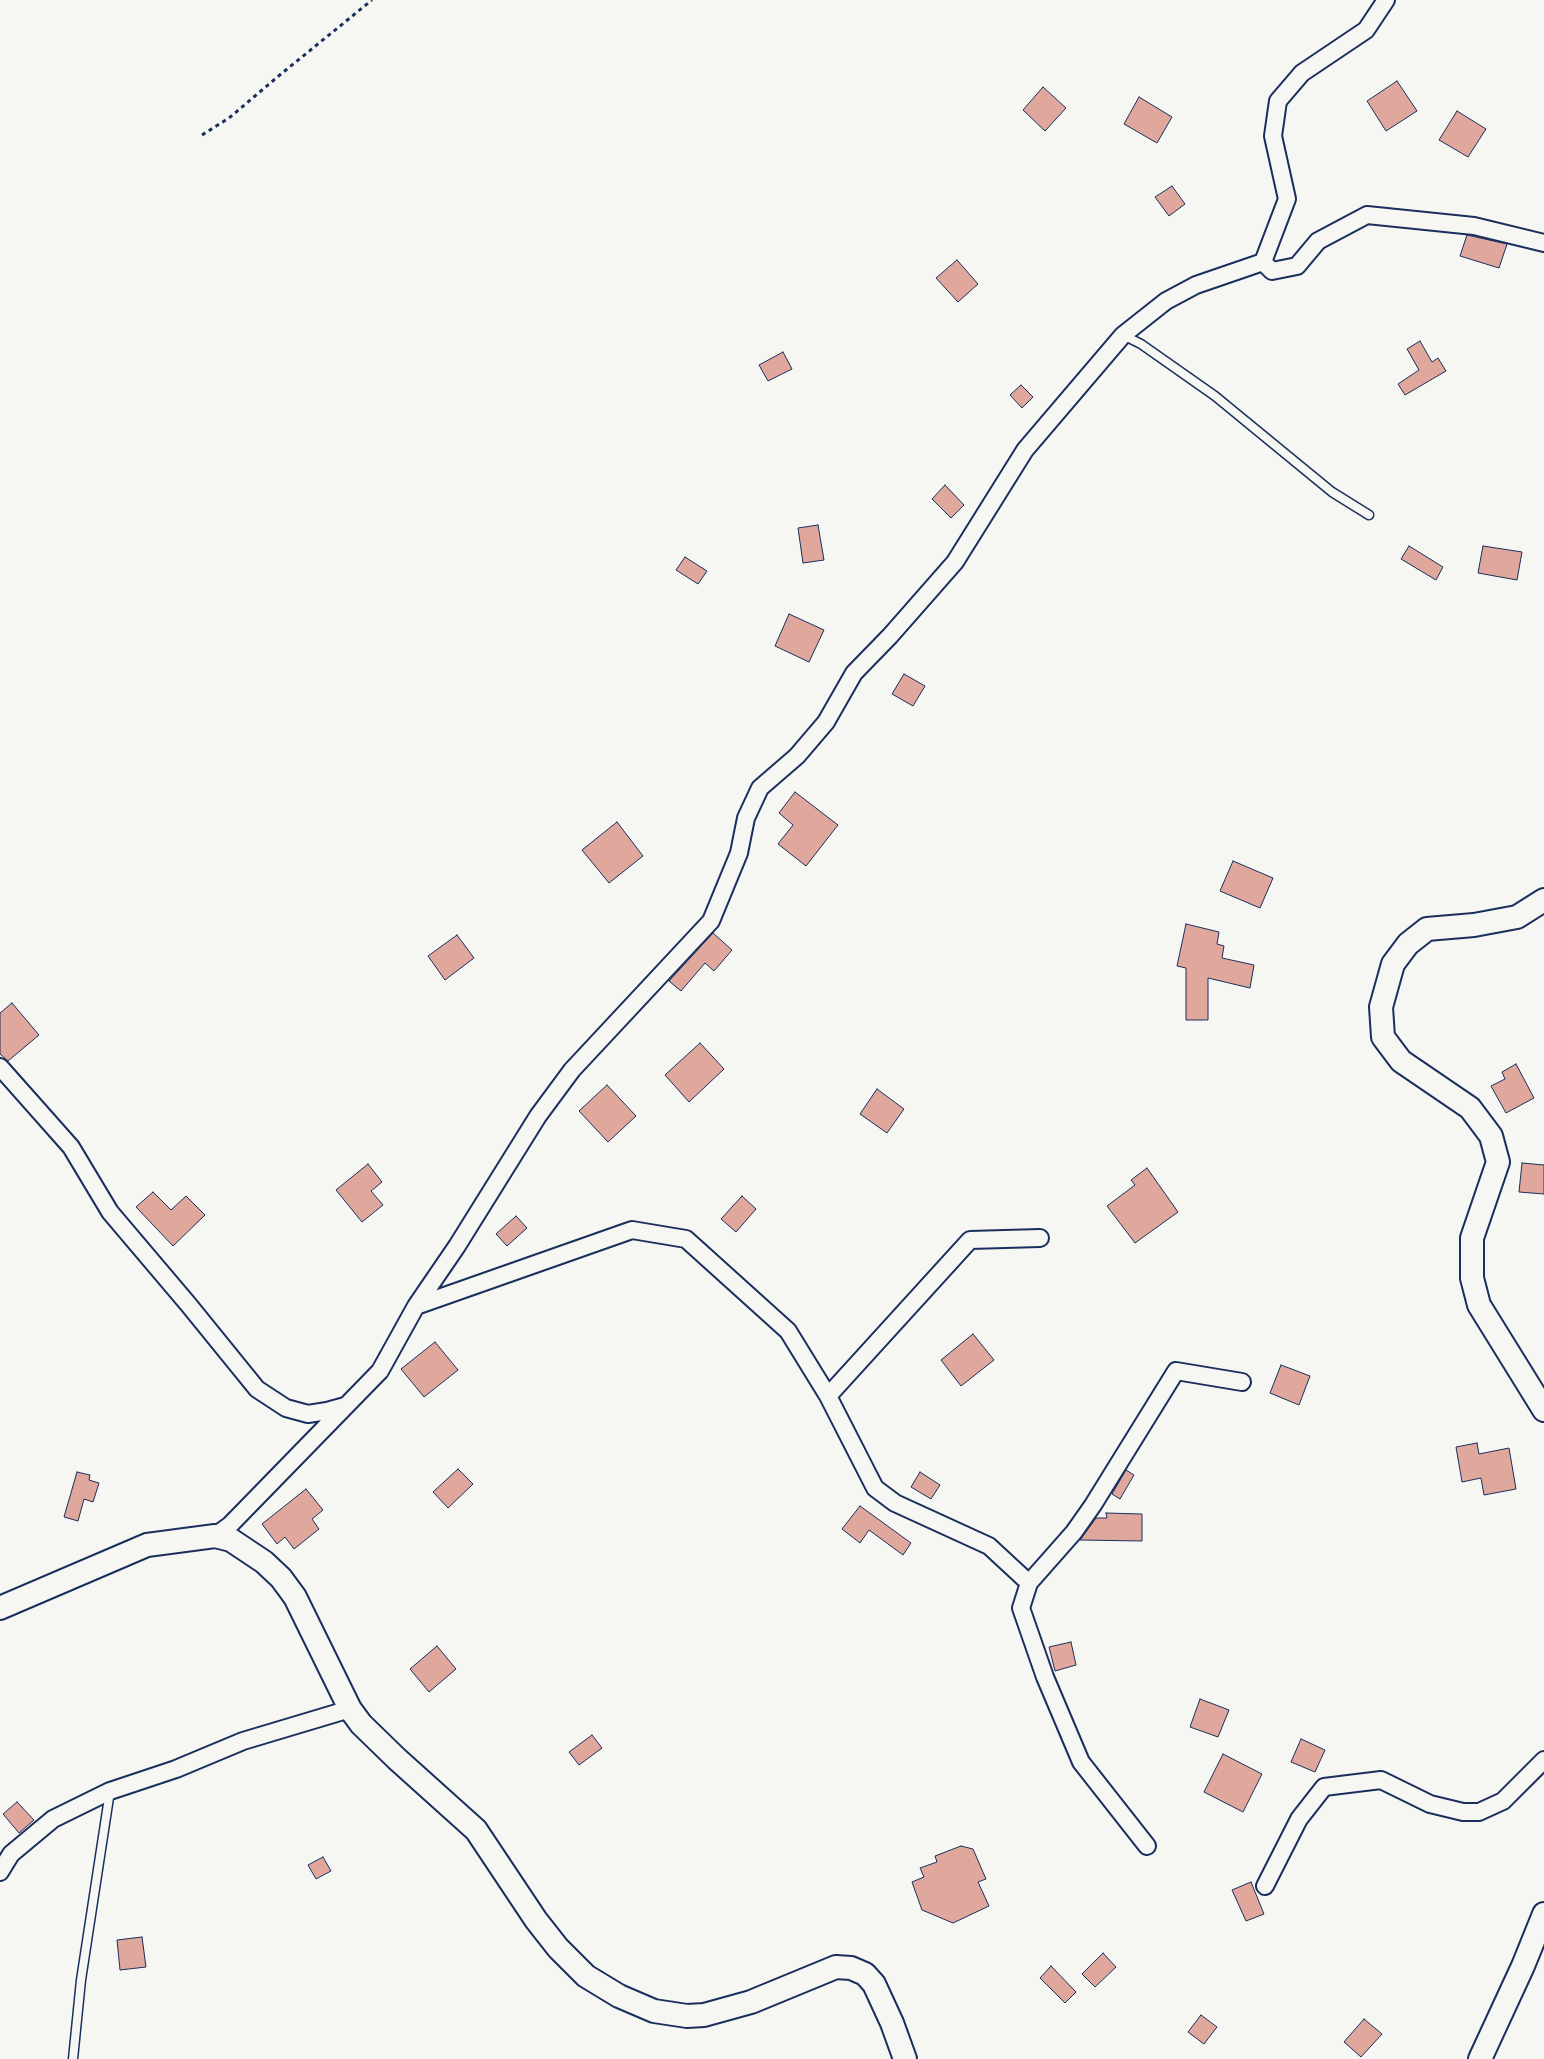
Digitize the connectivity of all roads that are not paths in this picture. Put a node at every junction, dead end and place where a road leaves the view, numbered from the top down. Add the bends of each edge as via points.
1 (1386, 0) edge
2 (1544, 243) edge
3 (1263, 262) junction
4 (1123, 335) junction
5 (1369, 515) dead end
6 (1544, 900) edge
7 (0, 1067) edge
8 (1040, 1238) dead end
9 (416, 1306) junction
10 (1242, 1382) dead end
11 (828, 1396) junction
12 (345, 1406) junction
13 (1544, 1410) edge
14 (215, 1536) junction
15 (1029, 1583) junction
16 (0, 1608) edge
17 (350, 1709) junction
18 (1544, 1760) edge
19 (110, 1791) junction
20 (1147, 1846) dead end
21 (0, 1872) edge
22 (1264, 1886) dead end
23 (1544, 1914) edge
24 (73, 2059) edge
25 (905, 2059) edge
26 (1480, 2059) edge

1 - 3 street via 1366,30 1302,73 1278,101 1273,136 1287,200
2 - 3 street via 1474,226 1367,215 1318,241 1297,266 1272,271
3 - 4 street via 1166,300
4 - 5 lane via 1215,396 1332,492
4 - 9 street via 1025,450 955,562 854,673 826,722 760,788 746,818 739,853 710,921 572,1070 538,1116
6 - 13 street via 1517,917 1427,929 1408,944 1393,964 1381,1006 1383,1037 1401,1061 1470,1108 1491,1136 1498,1162 1472,1238 1472,1278 1479,1304
7 - 12 street via 71,1146 110,1212 256,1388 286,1408 308,1414
8 - 11 street via 970,1240
9 - 11 street via 632,1230 686,1239 788,1331
9 - 12 street via 380,1371
10 - 15 street via 1176,1371 1093,1505
11 - 15 street via 875,1488 895,1503 989,1546
12 - 14 street
14 - 16 street via 147,1545
14 - 17 street via 231,1540 281,1578 295,1597
15 - 20 street via 1021,1608 1045,1678 1081,1762
17 - 19 street via 243,1742
17 - 25 street via 397,1759 476,1830 536,1920 586,1976 619,1996 654,2011 687,2016 704,2015 751,2002 836,1967 851,1968 865,1974 874,1984
18 - 22 street via 1503,1801 1479,1812 1462,1812 1430,1804 1381,1780 1324,1787 1299,1820
19 - 21 street via 53,1819 11,1854
19 - 24 lane via 81,1980
23 - 26 street

